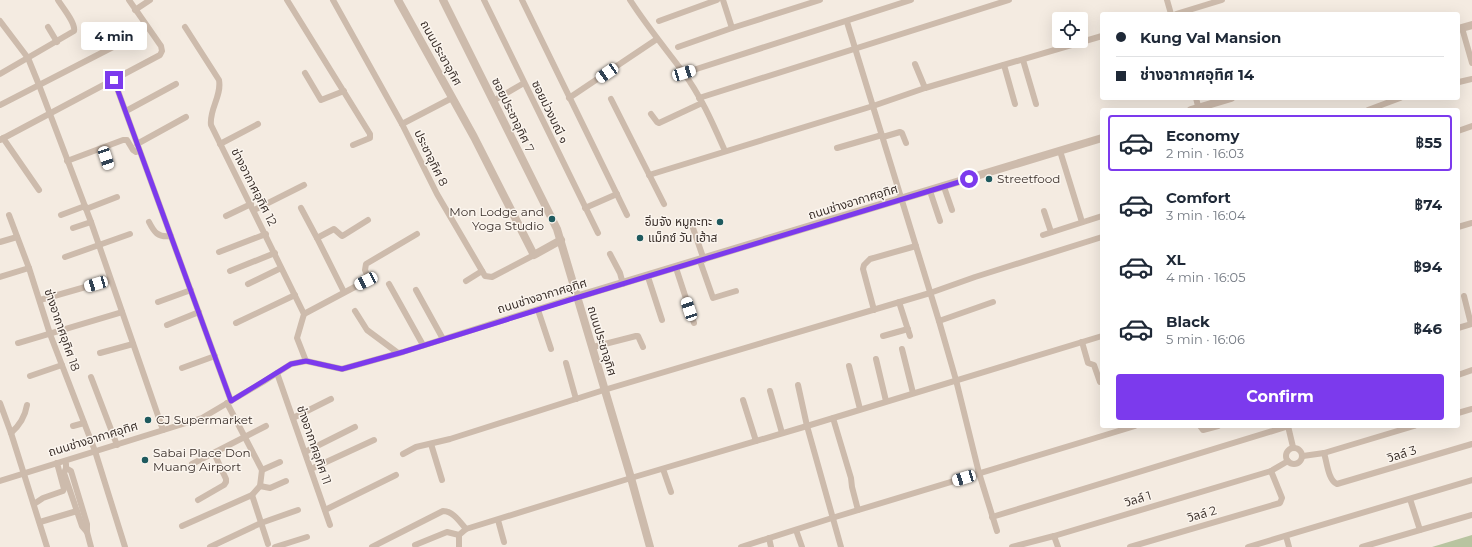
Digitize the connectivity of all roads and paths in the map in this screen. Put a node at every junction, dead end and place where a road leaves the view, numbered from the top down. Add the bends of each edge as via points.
1 (58, 0) edge
2 (129, 0) edge
3 (150, 0) edge
4 (287, 0) edge
5 (334, 0) edge
6 (398, 0) edge
7 (443, 0) edge
8 (484, 0) edge
9 (522, 0) edge
10 (630, 0) edge
11 (717, 0) edge
12 (723, 0) edge
13 (820, 0) edge
14 (911, 0) edge
15 (1009, 0) edge
16 (1167, 0) edge
17 (1222, 0) edge
18 (135, 10) junction
19 (1170, 12) edge
20 (1183, 12) edge
21 (0, 21) edge
22 (659, 21) dead end
23 (847, 22) junction
24 (1472, 25) edge
25 (48, 27) dead end
26 (185, 27) dead end
27 (732, 28) junction
28 (1460, 28) edge
29 (118, 33) dead end
30 (1100, 37) edge
31 (657, 39) junction
32 (57, 42) junction
33 (678, 48) dead end
34 (856, 49) junction
35 (28, 58) junction
36 (1022, 60) junction
37 (1472, 63) edge
38 (915, 64) dead end
39 (1004, 65) junction
40 (305, 73) dead end
41 (684, 73) junction
42 (0, 74) edge
43 (1472, 79) edge
44 (114, 80) junction
45 (1460, 82) edge
46 (524, 83) junction
47 (176, 84) dead end
48 (39, 85) junction
49 (925, 88) junction
50 (344, 91) junction
51 (452, 98) junction
52 (569, 98) junction
53 (611, 99) dead end
54 (1225, 100) edge
55 (1397, 100) edge
56 (493, 101) junction
57 (701, 101) junction
58 (1015, 104) dead end
59 (1036, 104) dead end
60 (0, 105) edge
61 (873, 106) junction
62 (1385, 107) edge
63 (1200, 108) edge
64 (126, 111) junction
65 (50, 114) junction
66 (651, 114) dead end
67 (186, 116) dead end
68 (258, 124) dead end
69 (402, 124) junction
70 (1472, 126) edge
71 (1460, 130) edge
72 (883, 136) junction
73 (1, 139) edge
74 (1100, 139) edge
75 (906, 143) dead end
76 (137, 144) junction
77 (220, 144) junction
78 (353, 145) dead end
79 (102, 148) junction
80 (837, 148) dead end
81 (139, 151) junction
82 (725, 151) junction
83 (1060, 151) junction
84 (67, 161) junction
85 (109, 167) dead end
86 (649, 175) junction
87 (304, 185) dead end
88 (944, 186) junction
89 (39, 190) dead end
90 (930, 191) junction
91 (617, 194) junction
92 (117, 197) dead end
93 (902, 199) junction
94 (664, 204) dead end
95 (85, 207) junction
96 (253, 207) junction
97 (302, 208) dead end
98 (585, 208) junction
99 (952, 210) dead end
100 (1044, 211) dead end
101 (9, 215) dead end
102 (61, 215) dead end
103 (627, 215) dead end
104 (226, 216) dead end
105 (1100, 217) edge
106 (368, 220) dead end
107 (940, 221) dead end
108 (91, 222) junction
109 (149, 222) dead end
110 (1082, 222) junction
111 (1472, 223) edge
112 (1460, 226) edge
113 (73, 228) dead end
114 (693, 228) dead end
115 (1051, 232) junction
116 (598, 233) dead end
117 (130, 234) dead end
118 (266, 234) junction
119 (417, 234) dead end
120 (1043, 235) dead end
121 (171, 236) junction
122 (18, 237) junction
123 (316, 238) junction
124 (1100, 238) edge
125 (561, 240) junction
126 (0, 242) edge
127 (99, 246) junction
128 (916, 246) junction
129 (219, 252) dead end
130 (275, 254) junction
131 (534, 254) junction
132 (610, 254) dead end
133 (65, 258) dead end
134 (702, 260) junction
135 (29, 268) junction
136 (281, 268) junction
137 (676, 268) junction
138 (482, 271) junction
139 (230, 272) dead end
140 (0, 277) edge
141 (648, 277) junction
142 (110, 280) junction
143 (466, 281) dead end
144 (248, 284) dead end
145 (389, 284) dead end
146 (623, 284) junction
147 (191, 290) junction
148 (416, 290) dead end
149 (736, 291) dead end
150 (344, 292) junction
151 (930, 293) junction
152 (295, 295) junction
153 (1464, 296) dead end
154 (576, 298) junction
155 (40, 300) junction
156 (158, 302) dead end
157 (899, 302) junction
158 (994, 302) dead end
159 (538, 310) junction
160 (874, 310) junction
161 (355, 311) dead end
162 (122, 312) junction
163 (199, 312) junction
164 (304, 314) junction
165 (662, 320) dead end
166 (939, 320) junction
167 (236, 323) dead end
168 (694, 323) dead end
169 (1472, 324) edge
170 (167, 325) dead end
171 (1460, 327) edge
172 (908, 329) junction
173 (50, 334) junction
174 (883, 336) dead end
175 (910, 336) dead end
176 (1100, 337) edge
177 (444, 339) junction
178 (1082, 342) junction
179 (18, 343) dead end
180 (133, 344) junction
181 (424, 345) junction
182 (593, 347) junction
183 (643, 347) dead end
184 (551, 349) dead end
185 (902, 349) dead end
186 (100, 353) dead end
187 (398, 353) junction
188 (215, 356) junction
189 (876, 360) dead end
190 (306, 361) junction
191 (566, 363) dead end
192 (62, 365) junction
193 (849, 366) dead end
194 (182, 368) dead end
195 (1472, 370) edge
196 (277, 373) junction
197 (1460, 374) edge
198 (30, 376) dead end
199 (92, 377) dead end
200 (956, 380) junction
201 (1100, 382) dead end
202 (798, 385) dead end
203 (604, 390) junction
204 (770, 391) dead end
205 (913, 393) junction
206 (331, 399) dead end
207 (576, 399) junction
208 (743, 400) dead end
209 (229, 402) junction
210 (886, 402) junction
211 (0, 403) edge
212 (27, 405) dead end
213 (860, 409) junction
214 (1472, 409) edge
215 (1460, 412) edge
216 (293, 418) junction
217 (833, 418) junction
218 (84, 423) junction
219 (73, 426) dead end
220 (266, 426) dead end
221 (807, 426) junction
222 (355, 427) dead end
223 (1128, 428) edge
224 (1201, 428) edge
225 (1210, 428) edge
226 (1281, 428) edge
227 (1288, 428) edge
228 (1407, 428) edge
229 (163, 430) junction
230 (12, 433) junction
231 (782, 433) junction
232 (244, 437) junction
233 (374, 440) dead end
234 (756, 441) junction
235 (431, 444) junction
236 (1472, 444) edge
237 (117, 445) junction
238 (1293, 447) junction
239 (95, 452) junction
240 (305, 452) junction
241 (214, 453) junction
242 (1324, 453) junction
243 (403, 454) dead end
244 (1303, 456) junction
245 (65, 461) junction
246 (1288, 461) junction
247 (280, 462) dead end
248 (57, 463) junction
249 (192, 464) dead end
250 (66, 468) junction
251 (663, 469) junction
252 (262, 470) junction
253 (311, 470) junction
254 (1271, 471) junction
255 (24, 473) junction
256 (979, 473) junction
257 (396, 475) dead end
258 (631, 478) junction
259 (442, 480) dead end
260 (1472, 480) edge
261 (0, 481) edge
262 (286, 481) dead end
263 (260, 486) junction
264 (671, 492) dead end
265 (252, 495) junction
266 (1410, 499) junction
267 (198, 500) dead end
268 (34, 504) junction
269 (298, 510) dead end
270 (325, 510) junction
271 (858, 510) junction
272 (77, 511) junction
273 (1472, 515) edge
274 (992, 516) junction
275 (832, 518) junction
276 (498, 520) junction
277 (40, 522) junction
278 (261, 523) junction
279 (330, 525) dead end
280 (182, 526) dead end
281 (466, 529) junction
282 (796, 530) junction
283 (1420, 530) junction
284 (997, 531) dead end
285 (87, 532) junction
286 (459, 535) junction
287 (1054, 536) junction
288 (1286, 536) junction
289 (307, 537) dead end
290 (769, 538) junction
291 (504, 542) dead end
292 (415, 545) dead end
293 (270, 546) edge
294 (47, 547) edge
295 (91, 547) edge
296 (125, 547) edge
297 (210, 547) edge
298 (372, 547) edge
299 (459, 547) edge
300 (650, 547) edge
301 (741, 547) edge
302 (772, 547) edge
303 (802, 547) edge
304 (841, 547) edge
305 (1012, 547) edge
306 (1058, 547) edge
307 (1130, 547) edge
308 (1248, 547) edge
309 (1289, 547) edge
310 (1362, 547) edge

1 - 32 street via 75,28
2 - 18 street
3 - 18 street
4 - 50 street
5 - 69 street, ประชาอุทิศ 8
6 - 51 street, ถนนประชาอุทิศ
7 - 56 street, ซอยประชาอุทิศ 7
8 - 46 street, ซอยม่วงมณี ๑
9 - 52 street
10 - 31 street
11 - 22 street
12 - 27 street
13 - 27 street
14 - 23 street
15 - 34 street
16 - 19 street
17 - 20 street
18 - 44 street via 162,51 160,55
21 - 35 street
23 - 34 street
23 - 41 street
24 - 28 street
25 - 32 street
26 - 77 street, ช่างอากาศอุทิศ 12 via 219,80 220,88 210,119
27 - 33 street
28 - 37 street
29 - 48 street via 121,39 115,46
30 - 36 street
31 - 41 street
31 - 52 street
32 - 35 street
34 - 57 street
34 - 61 street
35 - 42 street
35 - 48 street
36 - 39 street
36 - 59 street
38 - 49 street
39 - 49 street
39 - 58 street
40 - 50 street via 321,100
41 - 57 street
43 - 45 street
44 - 64 street
44 - 65 street
46 - 56 street
46 - 98 street, ซอยม่วงมณี ๑
47 - 64 street
48 - 60 street
48 - 65 street
49 - 61 street
50 - 78 street via 371,136
51 - 69 street
51 - 131 street, ถนนประชาอุทิศ
52 - 91 street
53 - 86 street
54 - 63 street
55 - 62 street
56 - 125 street, ซอยประชาอุทิศ 7
57 - 66 street via 659,123
57 - 82 street
61 - 72 street
61 - 82 street
64 - 76 street
65 - 73 street
65 - 84 street
67 - 76 street
68 - 77 street
69 - 138 street, ประชาอุทิศ 8 via 437,194
70 - 71 street
72 - 75 street via 900,132
72 - 80 street
72 - 93 street
73 - 89 street
74 - 83 street, ถนนช่างอากาศอุทิศ
76 - 81 street
77 - 96 street, ช่างอากาศอุทิศ 12
79 - 81 street via 127,140 133,150
79 - 84 street
79 - 85 street
81 - 121 street
82 - 86 street
83 - 88 street, ถนนช่างอากาศอุทิศ
83 - 110 street
84 - 95 street
86 - 94 street
87 - 96 street
88 - 90 street, ถนนช่างอากาศอุทิศ
88 - 99 street
90 - 93 street, ถนนช่างอากาศอุทิศ
90 - 107 street
91 - 98 street
91 - 103 street
92 - 95 street
93 - 128 street
93 - 134 street, ถนนช่างอากาศอุทิศ
95 - 102 street
95 - 108 street
96 - 104 street
96 - 118 street, ช่างอากาศอุทิศ 12
97 - 123 street
98 - 116 street, ซอยม่วงมณี ๑
100 - 115 street
101 - 122 street, ช่างอากาศอุทิศ 18
105 - 110 street
106 - 123 street via 342,236 334,229
108 - 113 street
108 - 127 street
109 - 121 street via 159,236
110 - 115 street
111 - 112 street
114 - 134 street
115 - 120 street
117 - 127 street
118 - 129 street
118 - 130 street, ช่างอากาศอุทิศ 12
119 - 150 street via 366,264 367,279
121 - 147 street
122 - 126 street
122 - 135 street, ช่างอากาศอุทิศ 18
123 - 150 street
124 - 151 street
125 - 131 street
125 - 154 street, ถนนประชาอุทิศ
127 - 133 street
127 - 142 street
128 - 151 street
128 - 160 street via 870,259 864,265
130 - 136 street, ช่างอากาศอุทิศ 12
130 - 139 street
131 - 138 street via 492,277 485,276
132 - 146 street
134 - 137 street, ถนนช่างอากาศอุทิศ
134 - 149 street via 713,298
135 - 140 street
135 - 155 street, ช่างอากาศอุทิศ 18
136 - 144 street
136 - 152 street, ช่างอากาศอุทิศ 12
137 - 141 street, ถนนช่างอากาศอุทิศ
137 - 168 street
138 - 143 street
141 - 146 street, ถนนช่างอากาศอุทิศ
141 - 165 street
142 - 155 street
142 - 162 street
145 - 181 street
146 - 154 street, ถนนช่างอากาศอุทิศ
147 - 156 street
147 - 163 street
148 - 177 street
150 - 164 street
151 - 157 street
151 - 166 street
152 - 164 street, ช่างอากาศอุทิศ 12
152 - 167 street
153 - 169 street
154 - 159 street, ถนนช่างอากาศอุทิศ
154 - 182 street, ถนนประชาอุทิศ
155 - 173 street, ช่างอากาศอุทิศ 18
157 - 160 street
157 - 172 street
158 - 166 street
159 - 177 street, ถนนช่างอากาศอุทิศ
159 - 184 street
160 - 203 street
161 - 187 street via 367,330
162 - 173 street
162 - 180 street
163 - 170 street
163 - 188 street
164 - 190 street via 297,338
166 - 200 street
169 - 171 street
172 - 174 street
172 - 175 street
173 - 179 street
173 - 192 street, ช่างอากาศอุทิศ 18
176 - 178 street
177 - 181 street, ถนนช่างอากาศอุทิศ
178 - 200 street
178 - 201 street via 1088,364 1094,365
180 - 186 street
180 - 229 street
181 - 187 street, ถนนช่างอากาศอุทิศ
182 - 183 street via 636,336
182 - 203 street, ถนนประชาอุทิศ
185 - 205 street
187 - 190 street, ถนนช่างอากาศอุทิศ via 342,369
188 - 194 street
188 - 209 street
189 - 210 street
190 - 196 street, ถนนช่างอากาศอุทิศ via 291,364
191 - 207 street
192 - 198 street
192 - 218 street, ช่างอากาศอุทิศ 18
193 - 213 street
195 - 197 street
196 - 209 street, ถนนช่างอากาศอุทิศ
196 - 216 street, ช่างอากาศอุทิศ 11
199 - 237 street
200 - 205 street
200 - 256 street
202 - 221 street
203 - 207 street
203 - 258 street, ถนนประชาอุทิศ
204 - 231 street
205 - 210 street
206 - 216 street
207 - 235 street
208 - 234 street
209 - 229 street, ถนนช่างอากาศอุทิศ via 202,418
209 - 232 street
210 - 213 street
211 - 230 street
212 - 230 street via 26,414
213 - 217 street
214 - 215 street
216 - 240 street, ช่างอากาศอุทิศ 11
217 - 221 street
217 - 271 street
218 - 219 street
218 - 239 street, ช่างอากาศอุทิศ 18
220 - 232 street
221 - 231 street
221 - 275 street
222 - 240 street
223 - 256 street
224 - 225 street
226 - 274 street
227 - 238 street
228 - 242 street
229 - 237 street, ถนนช่างอากาศอุทิศ
230 - 255 street
231 - 234 street
232 - 241 street
232 - 252 street
233 - 253 street
234 - 251 street
235 - 243 street via 416,447
235 - 259 street
236 - 242 street, วิลล์ 3 via 1337,484 1332,478
237 - 239 street, ถนนช่างอากาศอุทิศ
238 - 244 street via 1299,449
238 - 246 street via 1286,453
239 - 245 street, ถนนช่างอากาศอุทิศ
239 - 296 street, ช่างอากาศอุทิศ 18
240 - 253 street, ช่างอากาศอุทิศ 11
241 - 249 street
241 - 267 street via 226,482
242 - 244 street
244 - 246 street via 1297,464
245 - 248 street, ถนนช่างอากาศอุทิศ
245 - 250 street
246 - 254 street, วิลล์ 1
247 - 252 street
248 - 255 street, ถนนช่างอากาศอุทิศ
248 - 268 street via 64,490
250 - 272 street via 64,473
250 - 285 street via 71,471 87,524
251 - 258 street
251 - 264 street
252 - 263 street
253 - 270 street, ช่างอากาศอุทิศ 11
254 - 287 street, วิลล์ 1
254 - 307 street, วิลล์ 2 via 1282,498 1280,503
255 - 261 street, ถนนช่างอากาศอุทิศ
255 - 268 street
256 - 271 street
256 - 274 street
257 - 270 street
258 - 276 street
258 - 300 street, ถนนประชาอุทิศ
260 - 266 street
262 - 263 street via 270,488
263 - 265 street
265 - 278 street
265 - 280 street
266 - 283 street
266 - 288 street
268 - 277 street
269 - 278 street
270 - 279 street, ช่างอากาศอุทิศ 11
271 - 275 street
272 - 277 street
272 - 285 street
273 - 283 street
274 - 284 street
275 - 282 street
275 - 304 street
276 - 281 street
276 - 291 street
277 - 294 street
278 - 293 street
278 - 297 street
281 - 286 street
281 - 298 street via 448,511 443,511
282 - 290 street
282 - 303 street
283 - 310 street
285 - 295 street
286 - 292 street via 447,532
286 - 299 street
287 - 305 street, วิลล์ 1
287 - 306 street
288 - 308 street
288 - 309 street
289 - 293 street
290 - 301 street
290 - 302 street

